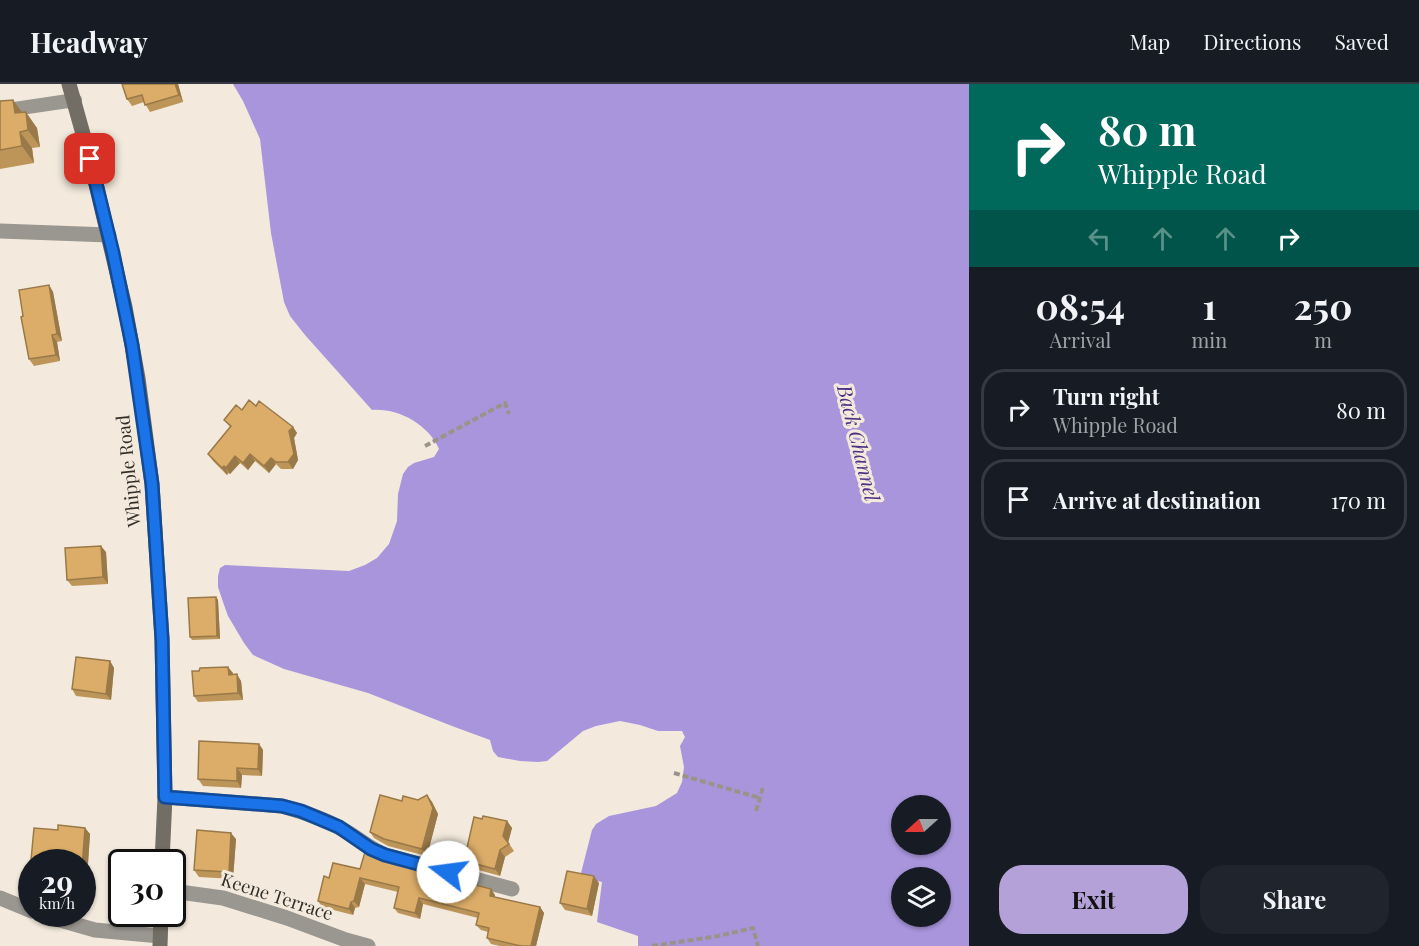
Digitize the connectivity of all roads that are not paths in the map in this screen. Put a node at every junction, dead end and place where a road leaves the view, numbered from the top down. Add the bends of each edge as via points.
1 (69, 84) edge
2 (75, 100) junction
3 (0, 111) edge
4 (0, 231) edge
5 (109, 235) junction
6 (165, 797) junction
7 (163, 849) edge
8 (512, 889) dead end
9 (186, 893) edge
10 (0, 898) edge
11 (18, 905) edge
12 (84, 927) edge
13 (160, 941) edge
14 (368, 946) edge

1 - 2 main road, Whipple Road
2 - 3 lane
2 - 5 main road, Whipple Road
4 - 5 street
5 - 6 main road, Whipple Road via 132,345 152,484 162,639
6 - 7 main road, Whipple Road
6 - 8 street via 282,806 301,811 339,827 385,855
9 - 14 street, Keene Terrace via 224,898
10 - 11 street
12 - 13 street

